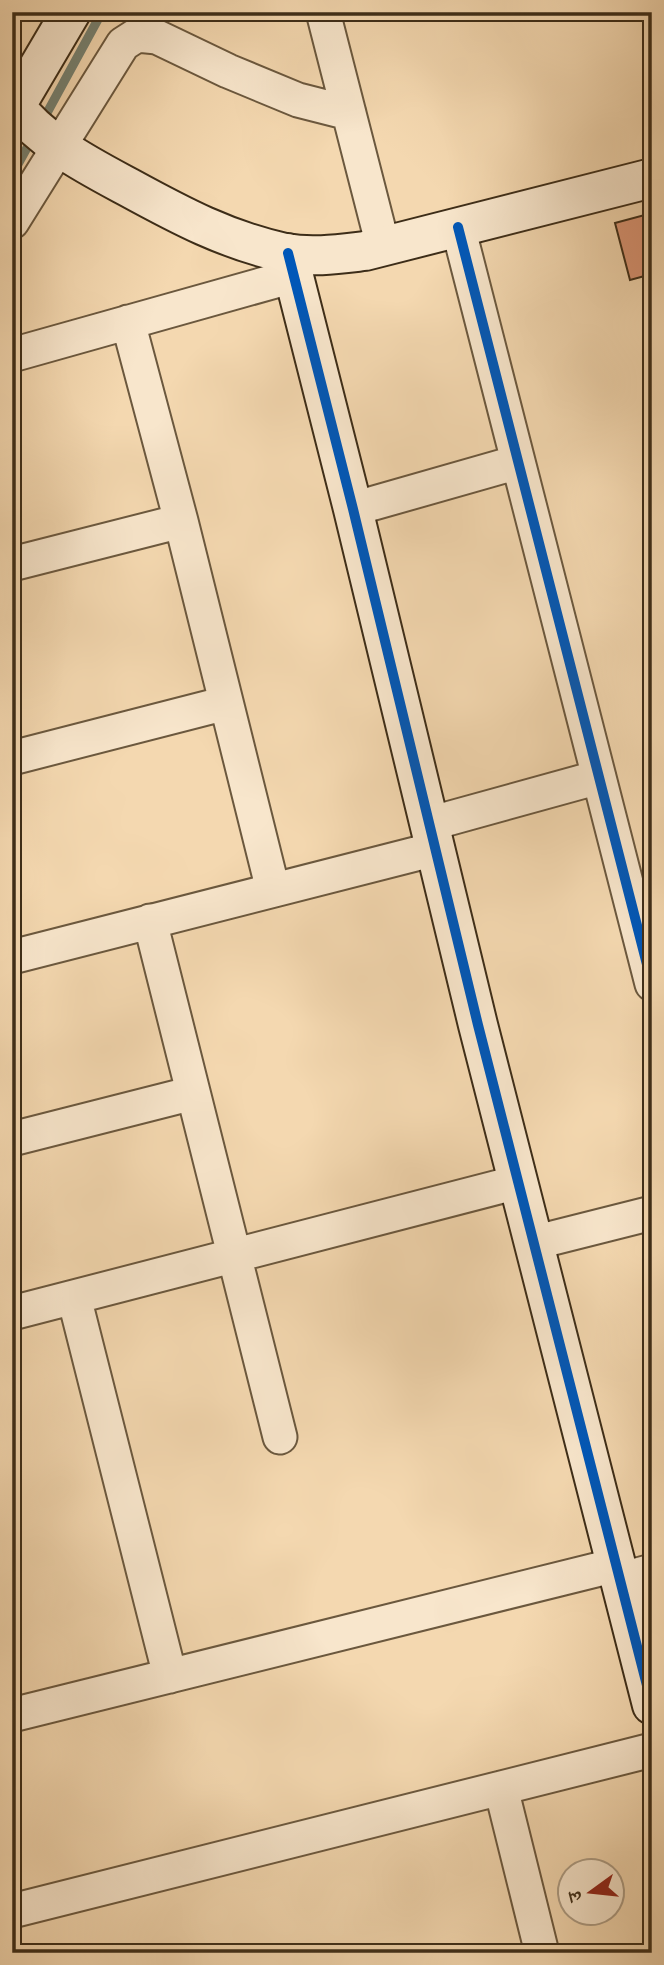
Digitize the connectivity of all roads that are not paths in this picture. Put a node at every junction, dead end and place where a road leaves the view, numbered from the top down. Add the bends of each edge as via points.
1 (71, 12) edge
2 (323, 12) edge
3 (349, 113) junction
4 (28, 120) edge
5 (652, 178) edge
6 (12, 222) edge
7 (458, 227) junction
8 (383, 246) junction
9 (291, 265) junction
10 (128, 322) junction
11 (12, 355) edge
12 (518, 462) junction
13 (353, 509) junction
14 (181, 521) junction
15 (12, 564) edge
16 (226, 704) junction
17 (12, 758) edge
18 (599, 777) junction
19 (432, 837) junction
20 (273, 890) junction
21 (150, 921) junction
22 (12, 957) edge
23 (652, 984) edge
24 (193, 1093) junction
25 (12, 1139) edge
26 (518, 1182) junction
27 (652, 1213) edge
28 (533, 1243) junction
29 (234, 1256) junction
30 (74, 1297) junction
31 (12, 1313) edge
32 (280, 1437) dead end
33 (629, 1572) edge
34 (170, 1676) junction
35 (652, 1705) edge
36 (12, 1715) edge
37 (652, 1751) edge
38 (501, 1788) junction
39 (12, 1910) edge
40 (542, 1953) edge

1 - 4 street
2 - 3 street
3 - 4 street via 298,100 157,37 137,35
3 - 8 street
4 - 6 street
4 - 9 street via 95,170 197,224
5 - 7 street
7 - 8 street
7 - 12 street
8 - 9 street
9 - 10 street
9 - 13 street
10 - 11 street
10 - 14 street
12 - 13 street
12 - 18 street
13 - 19 street
14 - 15 street
14 - 16 street
16 - 17 street
16 - 20 street
18 - 19 street
18 - 23 street
19 - 20 street
19 - 26 street
20 - 21 street
21 - 22 street
21 - 24 street
24 - 25 street
24 - 29 street
26 - 28 street
26 - 29 street
27 - 28 street
28 - 33 street
29 - 30 street
29 - 32 street
30 - 31 street
30 - 34 street
33 - 34 street
33 - 35 street
34 - 36 street
37 - 38 street
38 - 39 street
38 - 40 street

